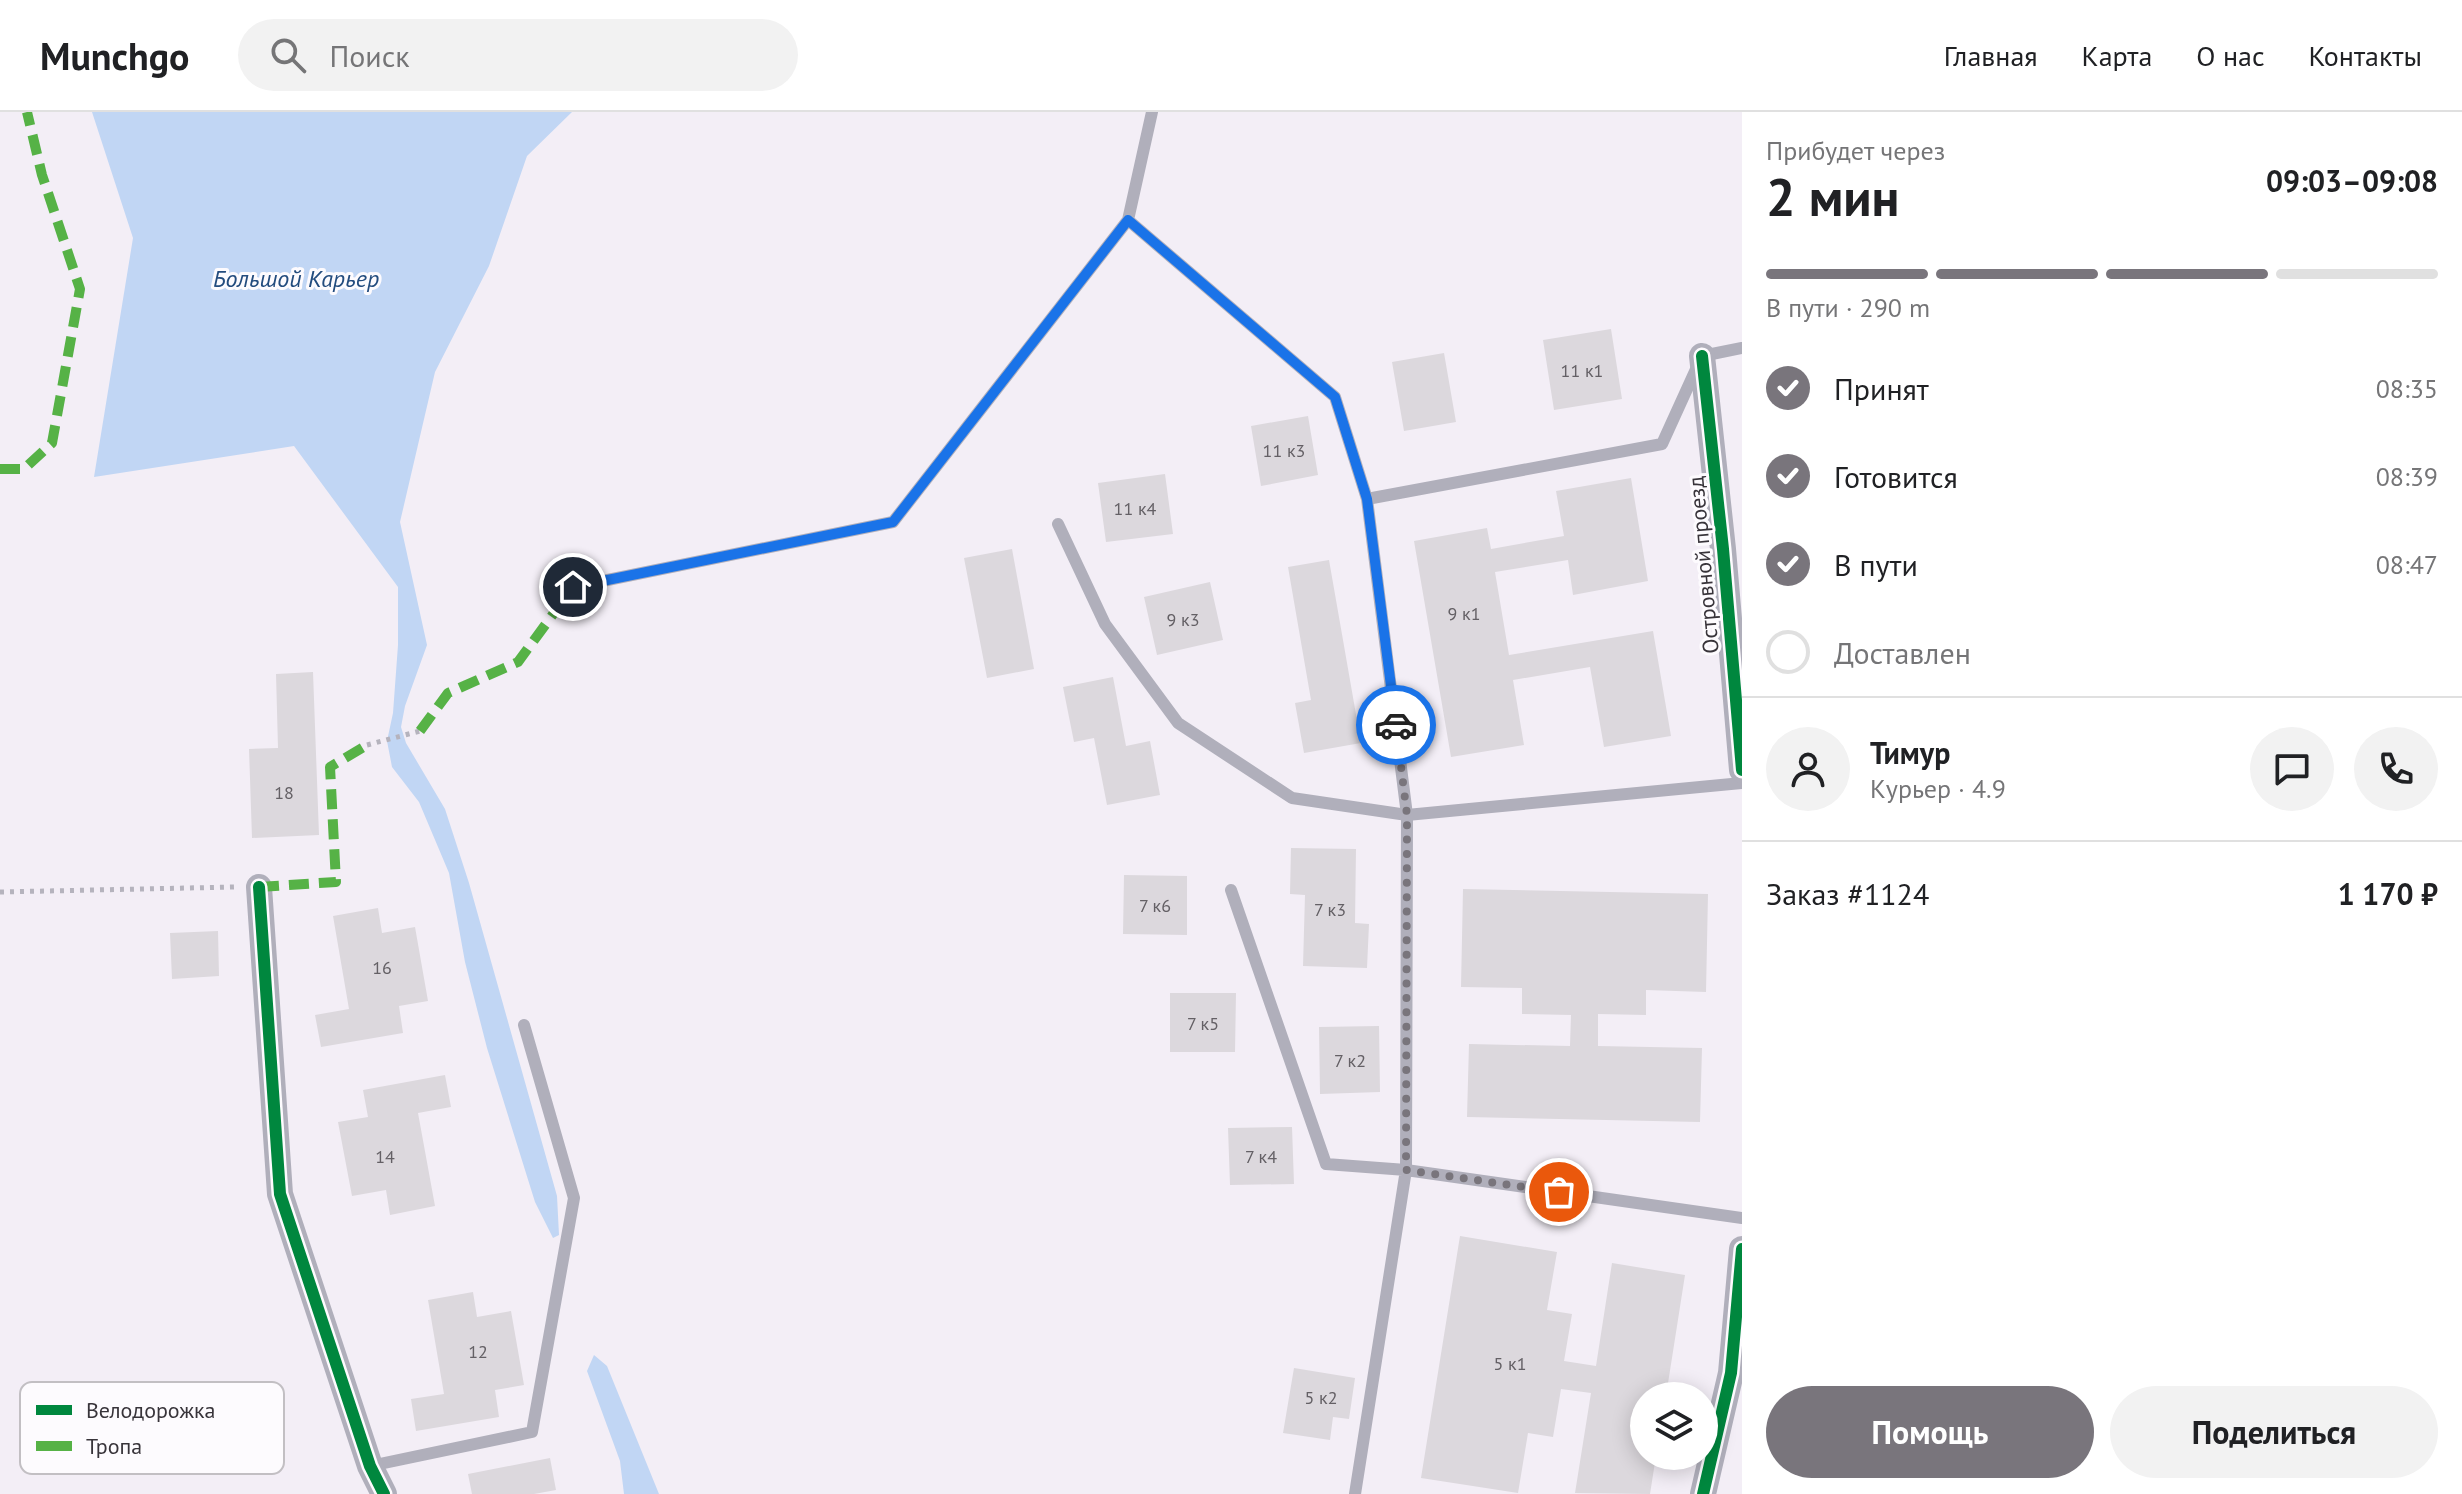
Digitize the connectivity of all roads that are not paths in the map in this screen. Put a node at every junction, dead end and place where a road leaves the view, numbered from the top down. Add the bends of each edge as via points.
1 (1152, 112) edge
2 (1128, 220) junction
3 (1742, 348) edge
4 (1702, 356) junction
5 (1367, 499) junction
6 (1058, 524) dead end
7 (573, 587) dead end
8 (1737, 647) edge
9 (1742, 770) edge
10 (1742, 783) edge
11 (1407, 815) junction
12 (259, 887) road end
13 (1231, 890) dead end
14 (524, 1025) dead end
15 (1406, 1170) junction
16 (1742, 1218) edge
17 (1742, 1249) edge
18 (370, 1466) junction
19 (384, 1494) edge
20 (1355, 1494) edge
21 (1703, 1494) edge

1 - 2 lane
2 - 5 lane via 1335,397
2 - 7 lane via 893,522
3 - 4 lane
4 - 5 lane via 1662,444
4 - 8 street, Островной проезд
5 - 11 lane
6 - 11 lane via 1105,624 1178,723 1292,798
8 - 9 street, Островной проезд
10 - 11 lane
11 - 15 lane
12 - 18 street via 280,1194
13 - 15 lane via 1326,1164
14 - 18 lane via 574,1198 532,1432
15 - 16 lane
15 - 20 lane
17 - 21 street via 1731,1373
18 - 19 street

